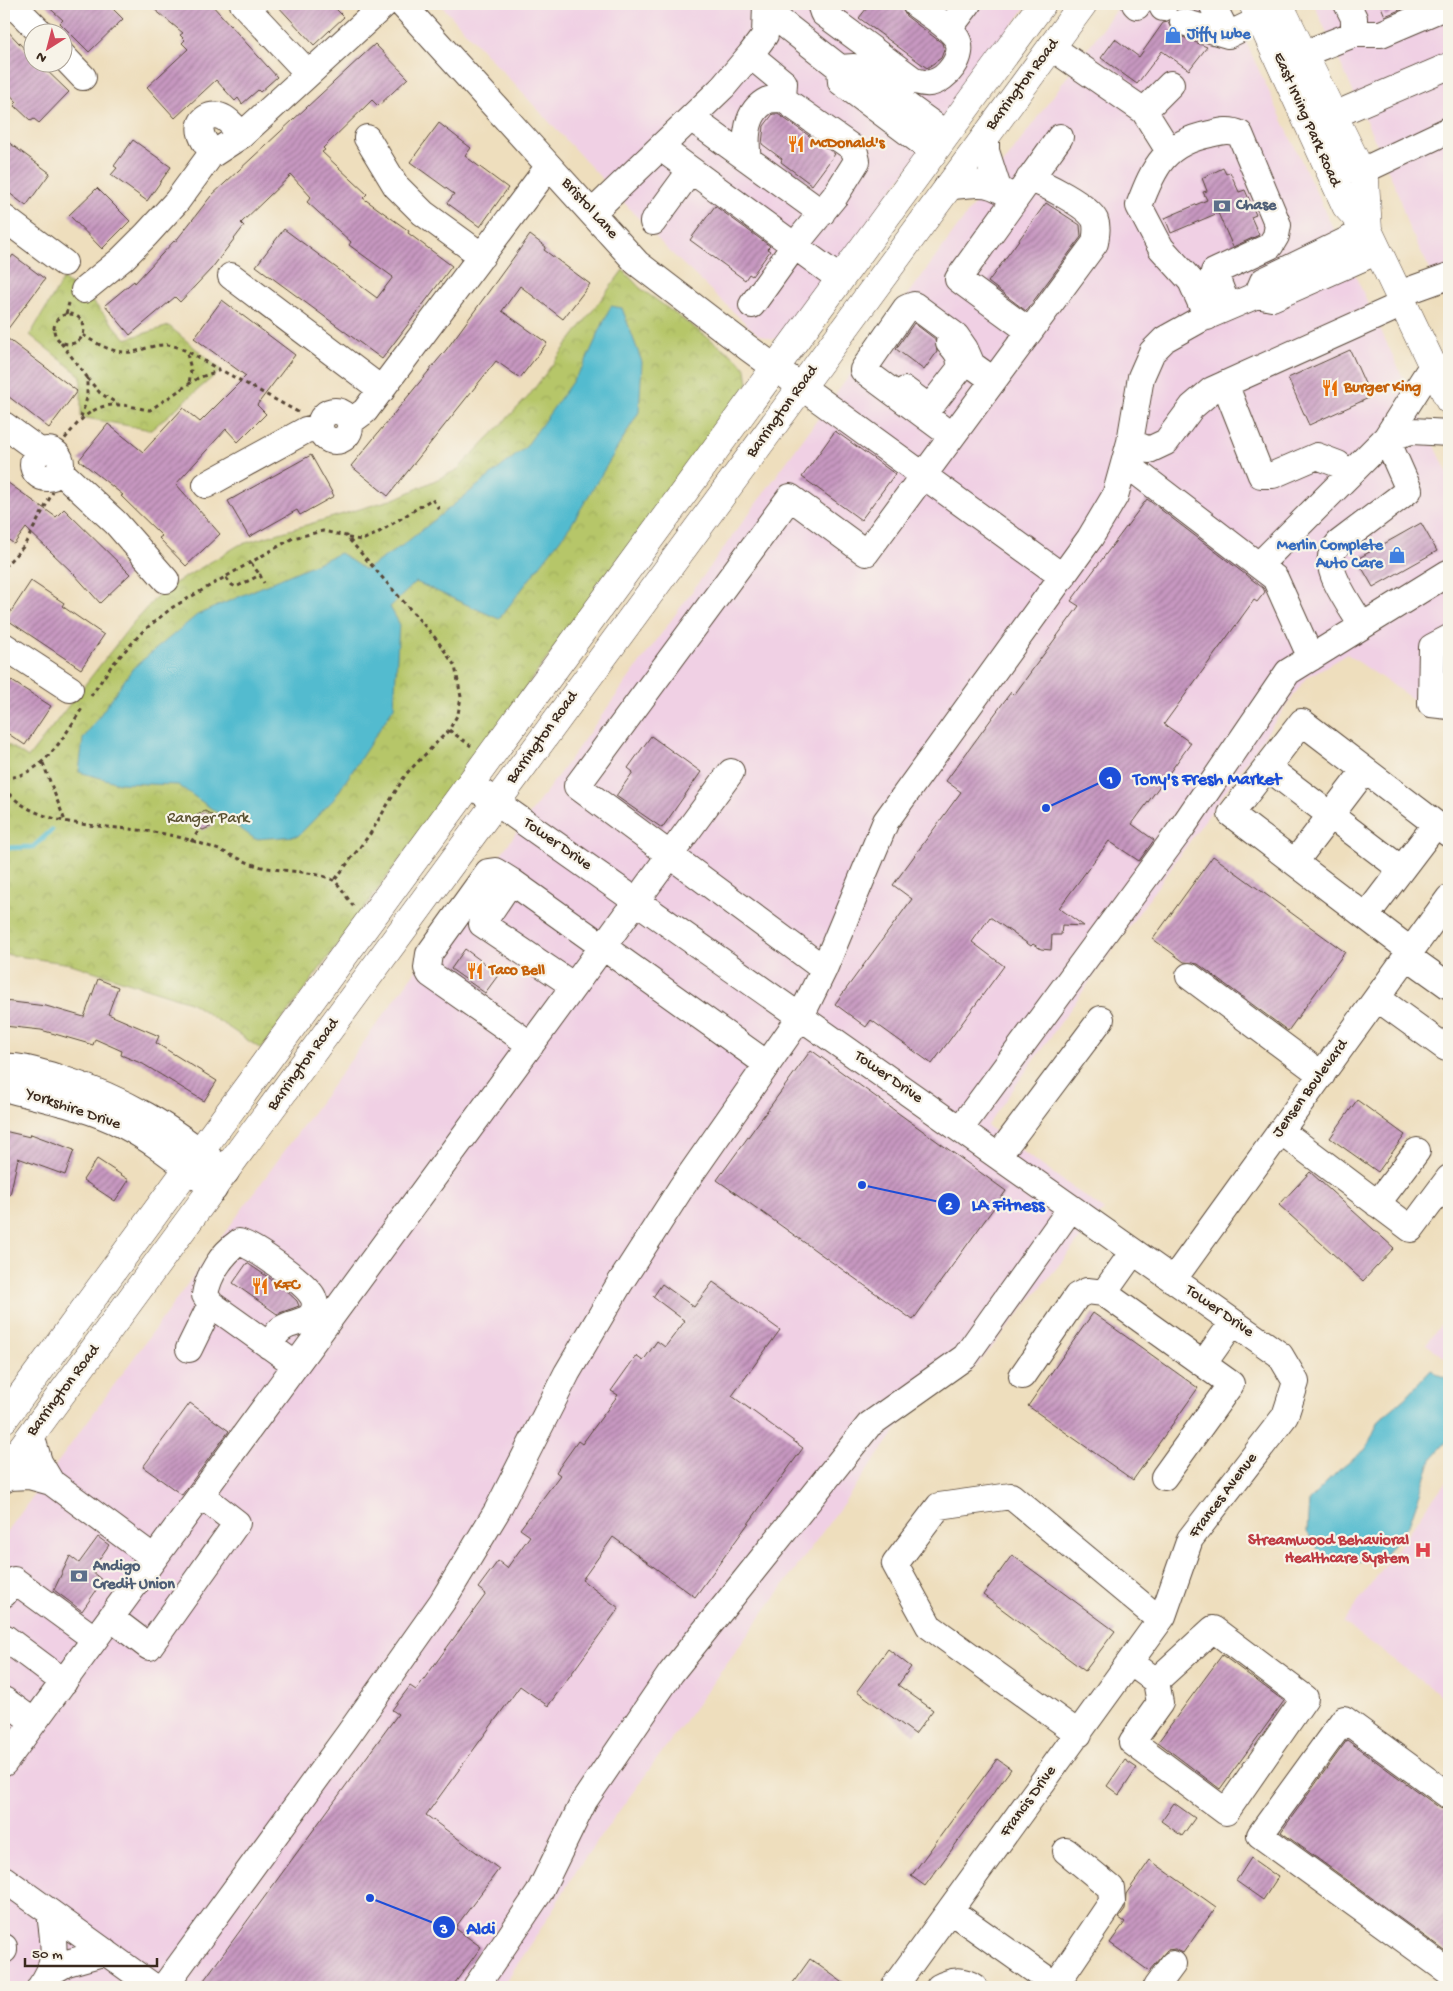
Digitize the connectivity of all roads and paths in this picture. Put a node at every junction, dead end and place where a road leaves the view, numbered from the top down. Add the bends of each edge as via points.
1 (12, 4) edge
2 (243, 4) edge
3 (385, 4) edge
4 (402, 4) edge
5 (820, 4) edge
6 (915, 4) edge
7 (968, 4) edge
8 (1042, 4) edge
9 (1083, 4) edge
10 (1134, 4) edge
11 (1348, 4) edge
12 (1449, 5) edge
13 (766, 7) edge
14 (1177, 9) edge
15 (1264, 9) edge
16 (30, 22) edge
17 (949, 29) junction
18 (1220, 33) junction
19 (1354, 34) junction
20 (1051, 47) junction
21 (1303, 54) junction
22 (750, 55) junction
23 (72, 65) edge
24 (1449, 66) edge
25 (308, 74) junction
26 (84, 77) dead end
27 (1171, 84) dead end
28 (783, 99) junction
29 (1144, 111) junction
30 (1332, 116) junction
31 (691, 118) junction
32 (1449, 130) edge
33 (242, 135) junction
34 (986, 135) junction
35 (1060, 137) dead end
36 (367, 138) dead end
37 (940, 143) junction
38 (661, 148) junction
39 (1169, 151) junction
40 (214, 154) junction
41 (748, 159) junction
42 (549, 166) junction
43 (691, 170) junction
44 (1360, 172) junction
45 (948, 187) junction
46 (1014, 188) junction
47 (593, 212) junction
48 (822, 213) junction
49 (4, 218) edge
50 (653, 222) dead end
51 (1276, 236) junction
52 (1373, 240) junction
53 (795, 245) junction
54 (482, 256) junction
55 (1312, 257) junction
56 (64, 262) dead end
57 (231, 276) dead end
58 (1202, 276) junction
59 (1449, 276) edge
60 (840, 279) junction
61 (84, 290) dead end
62 (1257, 295) junction
63 (1401, 299) junction
64 (752, 305) dead end
65 (904, 310) junction
66 (1217, 312) junction
67 (1030, 331) junction
68 (83, 335) junction
69 (61, 342) junction
70 (187, 353) junction
71 (972, 365) junction
72 (1432, 366) junction
73 (776, 368) junction
74 (221, 370) junction
75 (87, 377) junction
76 (993, 380) junction
77 (1226, 384) junction
78 (189, 385) junction
79 (802, 386) junction
80 (382, 390) junction
81 (890, 390) junction
82 (1449, 400) edge
83 (119, 405) junction
84 (81, 417) junction
85 (314, 422) junction
86 (4, 425) edge
87 (942, 428) junction
88 (1449, 433) edge
89 (1386, 438) junction
90 (1127, 453) junction
91 (53, 462) junction
92 (923, 474) junction
93 (1349, 475) junction
94 (206, 486) dead end
95 (441, 512) dead end
96 (348, 538) junction
97 (250, 563) junction
98 (1260, 564) junction
99 (4, 567) edge
100 (1449, 571) edge
101 (260, 575) junction
102 (226, 578) junction
103 (1063, 578) junction
104 (166, 580) dead end
105 (264, 583) dead end
106 (1362, 626) junction
107 (1449, 638) edge
108 (4, 646) edge
109 (1311, 658) junction
110 (70, 689) dead end
111 (1449, 706) edge
112 (449, 730) junction
113 (476, 750) dead end
114 (43, 763) junction
115 (1267, 767) junction
116 (1365, 770) junction
117 (731, 772) dead end
118 (4, 778) edge
119 (470, 784) junction
120 (4, 788) edge
121 (496, 803) junction
122 (1331, 816) junction
123 (65, 822) junction
124 (200, 828) dead end
125 (1443, 829) edge
126 (191, 842) junction
127 (670, 855) junction
128 (1295, 862) junction
129 (1401, 869) junction
130 (334, 881) junction
131 (511, 881) junction
132 (1449, 898) edge
133 (637, 900) junction
134 (358, 910) dead end
135 (1366, 916) junction
136 (603, 945) junction
137 (1409, 953) junction
138 (824, 969) junction
139 (1189, 976) dead end
140 (574, 986) junction
141 (1449, 986) edge
142 (1378, 998) junction
143 (800, 1016) junction
144 (1101, 1019) dead end
145 (531, 1045) junction
146 (1446, 1048) dead end
147 (767, 1064) junction
148 (4, 1067) edge
149 (1322, 1075) junction
150 (4, 1088) edge
151 (960, 1129) junction
152 (1281, 1131) junction
153 (1417, 1151) dead end
154 (998, 1156) junction
155 (194, 1160) junction
156 (1449, 1178) edge
157 (220, 1180) junction
158 (1377, 1204) junction
159 (1071, 1208) junction
160 (1133, 1252) junction
161 (1173, 1280) junction
162 (1104, 1293) junction
163 (212, 1304) junction
164 (1233, 1322) junction
165 (269, 1346) junction
166 (188, 1349) dead end
167 (1204, 1363) junction
168 (296, 1365) junction
169 (1022, 1376) dead end
170 (1296, 1382) joint
171 (4, 1419) edge
172 (31, 1435) junction
173 (4, 1472) edge
174 (1164, 1477) dead end
175 (4, 1480) edge
176 (51, 1482) junction
177 (201, 1495) junction
178 (154, 1558) junction
179 (4, 1594) edge
180 (111, 1618) junction
181 (1162, 1618) junction
182 (4, 1638) edge
183 (95, 1639) junction
184 (1130, 1662) junction
185 (1156, 1681) junction
186 (64, 1682) junction
187 (4, 1700) edge
188 (4, 1711) edge
189 (31, 1726) junction
190 (1079, 1734) junction
191 (4, 1763) edge
192 (1449, 1796) edge
193 (1066, 1851) dead end
194 (4, 1879) edge
195 (951, 1911) junction
196 (50, 1912) junction
197 (106, 1952) junction
198 (1173, 1964) dead end
199 (1449, 1972) edge
200 (1025, 1978) edge
201 (51, 1981) edge
202 (1056, 1986) edge
203 (154, 1987) edge
204 (164, 1987) edge
205 (476, 1987) edge
206 (894, 1987) edge
207 (939, 1987) edge
208 (974, 1987) edge
209 (1156, 1987) edge

1 - 16 street
2 - 25 street
3 - 25 street
4 - 42 street, Bristol Lane
5 - 17 street via 823,13 914,81 928,84 938,81 957,60 960,51 958,41
6 - 17 street
7 - 17 street
8 - 37 main road, Barrington Road
9 - 20 main road, Barrington Road
10 - 14 street
11 - 19 street via 1354,18
12 - 19 street via 1381,34
13 - 22 street via 764,35
13 - 37 street via 840,68 854,67
14 - 18 street
14 - 18 street
15 - 18 street
15 - 21 main road, East Irving Park Road
15 - 52 main road, East Irving Park Road via 1346,206
19 - 21 street
20 - 29 street
20 - 34 main road, Barrington Road
21 - 30 main road, East Irving Park Road
22 - 28 street via 784,84
22 - 31 street
23 - 26 street
24 - 30 street
25 - 33 street
27 - 29 street
28 - 41 street via 768,100 747,124
28 - 48 street via 854,149 857,161 852,173
29 - 39 street
30 - 44 main road, East Irving Park Road
31 - 38 street
31 - 41 street
32 - 44 street
33 - 40 street
33 - 40 street via 223,117 214,114 206,117 200,132
34 - 45 main road, Barrington Road
34 - 46 street via 986,151
35 - 46 street
36 - 54 street via 396,186 422,213
37 - 60 main road, Barrington Road
38 - 43 street
38 - 47 street
39 - 51 street via 1191,138 1231,130 1240,134 1278,225
39 - 58 street via 1152,173 1139,206 1161,248
40 - 61 street via 146,235
41 - 48 street
42 - 47 street, Bristol Lane
42 - 54 street
43 - 50 street
43 - 53 street
44 - 52 main road, East Irving Park Road via 1365,180
45 - 46 street via 980,183
45 - 79 main road, Barrington Road
46 - 67 street via 958,279
46 - 67 street via 1042,182 1082,207 1094,218 1098,230 1095,243
47 - 73 street, Bristol Lane via 637,263
48 - 53 street
49 - 56 street
51 - 55 street via 1299,256
51 - 58 street via 1270,246
52 - 55 street
52 - 62 street via 1272,298
52 - 63 main road, East Irving Park Road
53 - 60 street
53 - 64 street
54 - 80 street
55 - 62 street via 1263,281
57 - 80 street
58 - 66 street
59 - 63 street
60 - 73 main road, Barrington Road
62 - 66 street
63 - 72 main road, East Irving Park Road
63 - 77 street
65 - 71 street via 914,305 956,336
65 - 81 street via 863,370
65 - 81 street via 950,344 961,363 934,402 924,404 900,387
66 - 90 street via 1165,338 1152,352 1141,376
67 - 76 street
68 - 69 path via 71,344
68 - 69 path via 84,326 79,318 71,314 62,316 54,326 55,335
68 - 70 path via 119,352 135,352 165,344
69 - 75 path
70 - 74 path
70 - 78 path via 191,369
71 - 76 street
71 - 87 street
72 - 82 main road, East Irving Park Road
72 - 89 street
73 - 79 street, Bristol Lane
73 - 119 main road, Barrington Road
74 - 78 path via 198,378
74 - 85 path
75 - 83 path via 100,393
75 - 84 path via 87,398
76 - 87 street
77 - 90 street via 1212,390 1192,407 1166,442 1149,450
77 - 93 street via 1261,475 1273,475 1317,456 1338,464
78 - 83 path via 150,410
79 - 92 street, Bristol Lane
79 - 121 main road, Barrington Road
80 - 85 street via 365,411 350,422 348,434 338,440 326,438
81 - 87 street
83 - 84 path via 99,408
84 - 91 path
85 - 94 street via 306,430
86 - 91 street
87 - 92 street
88 - 89 street via 1412,431
89 - 93 street
89 - 106 street via 1409,490 1339,543 1331,555 1330,567 1334,578
90 - 98 street
90 - 103 street via 1115,496
91 - 99 path via 54,490 24,546
91 - 104 street via 116,523
92 - 103 street, Bristol Lane
92 - 127 street via 866,553 790,497 577,786
93 - 98 street
95 - 96 path via 432,499 376,534 362,540
96 - 97 path via 323,531 293,538
96 - 112 path via 404,600 455,666 461,697 458,714
97 - 101 path
97 - 102 path
98 - 109 street via 1275,578
100 - 106 street
101 - 102 path via 236,587
101 - 105 path
102 - 114 path via 173,608 144,630 112,665
103 - 138 street via 886,821
106 - 109 street
107 - 111 street via 1432,647 1431,704
108 - 110 street
109 - 151 street via 1288,672 1181,829
112 - 113 path
112 - 130 path via 406,774 370,834
114 - 118 path via 24,773
114 - 123 path
115 - 116 street via 1302,722
115 - 122 street
115 - 128 street via 1231,814
116 - 122 street
116 - 125 street
117 - 127 street
119 - 121 street, Tower Drive
119 - 155 main road, Barrington Road
120 - 123 path via 32,810
121 - 133 street, Tower Drive
121 - 157 main road, Barrington Road
122 - 128 street
122 - 129 street
123 - 126 path via 154,832
124 - 126 path
125 - 129 street
126 - 130 path via 258,866
127 - 133 street
127 - 138 street
128 - 135 street
129 - 135 street
130 - 134 path
131 - 136 street
131 - 140 street via 482,924
131 - 145 street via 495,871 488,872 429,954 427,968 430,974
132 - 137 street, Jensen Boulevard
133 - 136 street
133 - 143 street, Tower Drive
135 - 137 street
136 - 140 street
136 - 147 street
137 - 141 street
137 - 142 street, Jensen Boulevard
138 - 143 street
139 - 149 street
140 - 145 street
142 - 146 street
142 - 149 street, Jensen Boulevard
143 - 147 street
143 - 151 street, Tower Drive
144 - 154 street
145 - 168 street
147 - 204 street via 620,1283 567,1373 497,1511 442,1602
148 - 155 street, Yorkshire Drive via 43,1073 111,1096 156,1120
149 - 152 street, Jensen Boulevard
150 - 155 street, Yorkshire Drive via 65,1103 123,1125
151 - 154 street, Tower Drive
152 - 158 street
152 - 161 street, Jensen Boulevard
153 - 158 street
154 - 159 street, Tower Drive
155 - 157 street, Yorkshire Drive
155 - 171 main road, Barrington Road
156 - 158 street via 1410,1229
157 - 172 main road, Barrington Road
159 - 160 street, Tower Drive
159 - 205 street via 965,1357 869,1425 672,1673 584,1801 539,1893
160 - 161 street, Tower Drive
160 - 162 street
161 - 164 street, Tower Drive
162 - 167 street
162 - 169 street via 1087,1291 1078,1296
163 - 165 street
163 - 165 street via 205,1295 209,1277 239,1242 249,1245 288,1273 313,1296 315,1306 306,1319 282,1328
163 - 166 street
164 - 167 street
164 - 170 street, Tower Drive via 1280,1355
165 - 168 street
167 - 174 street via 1231,1384
168 - 177 street
170 - 181 street, Frances Avenue via 1285,1416 1190,1539
172 - 173 main road, Barrington Road
172 - 176 street via 40,1464
175 - 176 street via 29,1476
176 - 178 street
177 - 178 street
177 - 180 street via 236,1523 149,1647
178 - 180 street
179 - 183 street via 14,1580
180 - 183 street
181 - 184 street, Francis Drive
181 - 190 street via 1011,1496 939,1506 895,1564 929,1626
182 - 186 street
183 - 186 street
184 - 185 street
184 - 190 street, Francis Drive
185 - 185 street via 1160,1704 1132,1742 1226,1812 1305,1698 1213,1629
186 - 189 street
187 - 189 street
188 - 189 street
189 - 191 street
190 - 195 street, Francis Drive
192 - 199 street via 1344,1719 1260,1834
193 - 202 street via 1111,1888 1112,1902
194 - 196 street
195 - 200 street
195 - 206 street, Francis Drive
196 - 197 street
196 - 201 street via 55,1954
197 - 201 street via 67,1963
197 - 203 street
198 - 209 street
200 - 202 street
207 - 208 street via 957,1980

